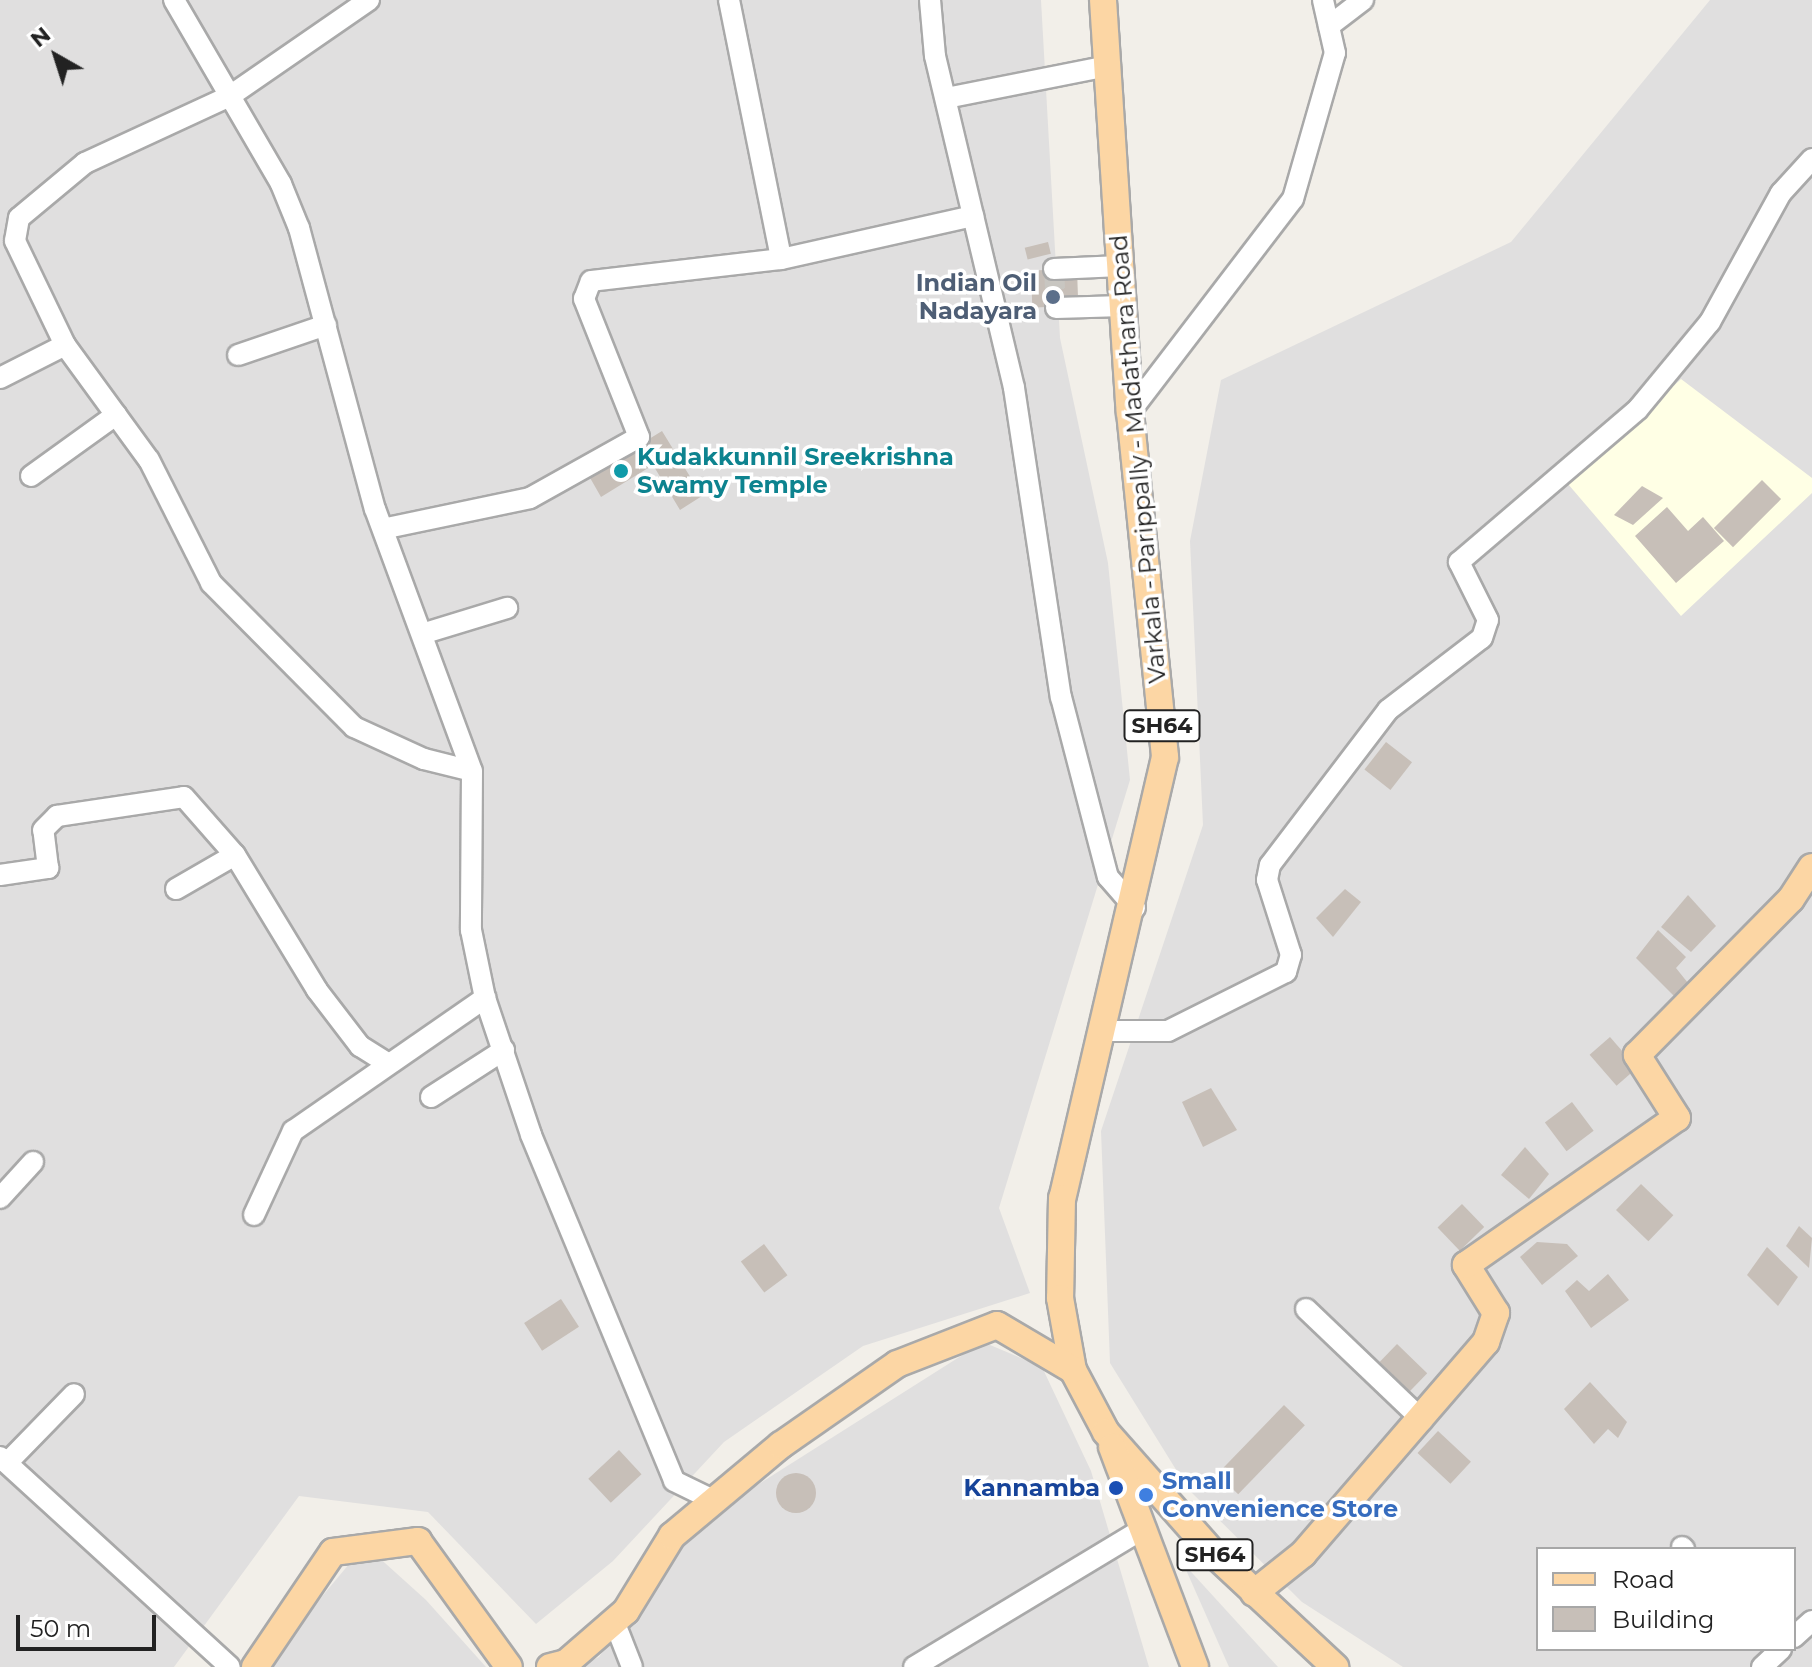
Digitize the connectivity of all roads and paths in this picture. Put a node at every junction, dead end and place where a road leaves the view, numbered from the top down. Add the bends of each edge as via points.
1 (174, 0) edge
2 (369, 0) edge
3 (729, 0) edge
4 (930, 0) edge
5 (1103, 0) edge
6 (1323, 0) edge
7 (1363, 0) edge
8 (1329, 26) junction
9 (1107, 66) junction
10 (230, 96) junction
11 (946, 98) junction
12 (1812, 159) edge
13 (973, 216) junction
14 (781, 259) junction
15 (1120, 266) junction
16 (1054, 269) dead end
17 (1123, 306) junction
18 (1056, 308) dead end
19 (326, 325) junction
20 (65, 345) junction
21 (238, 355) dead end
22 (0, 378) edge
23 (1130, 412) junction
24 (116, 415) junction
25 (31, 476) dead end
26 (387, 528) junction
27 (507, 608) dead end
28 (425, 633) junction
29 (472, 771) junction
30 (235, 855) junction
31 (1812, 867) edge
32 (0, 875) edge
33 (176, 889) dead end
34 (1135, 908) junction
35 (485, 998) junction
36 (1104, 1031) junction
37 (504, 1050) junction
38 (386, 1062) junction
39 (431, 1097) dead end
40 (33, 1162) dead end
41 (0, 1198) edge
42 (254, 1215) dead end
43 (1306, 1309) dead end
44 (1073, 1370) junction
45 (74, 1394) dead end
46 (1422, 1420) junction
47 (1106, 1432) junction
48 (3, 1460) edge
49 (715, 1501) junction
50 (1143, 1529) junction
51 (1254, 1593) junction
52 (614, 1621) junction
53 (1812, 1621) edge
54 (1796, 1635) edge
55 (230, 1667) edge
56 (255, 1667) edge
57 (509, 1667) edge
58 (550, 1667) edge
59 (632, 1667) edge
60 (914, 1667) edge
61 (1195, 1667) edge
62 (1335, 1667) edge

1 - 10 street
2 - 10 street
3 - 14 street
4 - 11 street
5 - 9 main road, Varkala - Parippally - Madathara Road / SH64
6 - 8 street
7 - 8 street
8 - 23 street via 1335,53 1293,199
9 - 11 street
9 - 15 main road, Varkala - Parippally - Madathara Road / SH64
10 - 19 street via 281,184
10 - 20 street via 85,163 19,218 15,241
11 - 13 street
12 - 36 street via 1781,193 1710,322 1638,409 1459,562 1488,620 1482,638 1388,710 1270,865 1267,880 1291,955 1286,972 1168,1031
13 - 14 street
13 - 34 street via 1014,388 1061,697 1108,877
14 - 26 street via 591,281 584,299 639,437 530,498
15 - 16 street
15 - 17 main road, Varkala - Parippally - Madathara Road / SH64
17 - 18 street
17 - 23 main road, Varkala - Parippally - Madathara Road / SH64
19 - 21 street
19 - 26 street via 375,509
20 - 22 street
20 - 24 street
23 - 34 main road, Varkala - Parippally - Madathara Road / SH64 via 1165,757
24 - 25 street
24 - 29 street via 149,460 211,583 257,632 354,727 424,759
26 - 28 street
27 - 28 street
28 - 29 street
29 - 35 street via 471,930
30 - 32 street via 184,797 57,816 43,830 48,868
30 - 33 street
30 - 38 street via 317,990 360,1046
31 - 46 main road via 1791,899 1637,1055 1677,1118 1667,1130 1466,1265 1496,1313 1467,1368
34 - 36 main road, Varkala - Parippally - Madathara Road / SH64
35 - 37 street
35 - 38 street
36 - 44 main road, Varkala - Parippally - Madathara Road / SH64 via 1062,1198 1060,1298
37 - 39 street
37 - 49 street via 653,1437 674,1481
38 - 42 street via 293,1131
40 - 41 street
43 - 46 street
44 - 47 main road, Varkala - Parippally - Madathara Road / SH64
44 - 49 main road via 997,1325 975,1328 897,1364 838,1403
45 - 48 street
46 - 51 main road via 1303,1554
47 - 50 main road
47 - 51 main road, Varkala - Parippally - Madathara Road / SH64
48 - 55 street
49 - 52 main road via 672,1536
50 - 60 street
50 - 61 main road
51 - 62 main road, Varkala - Parippally - Madathara Road / SH64
52 - 58 main road via 566,1663
52 - 59 street
53 - 54 street
56 - 57 main road via 333,1552 418,1541

